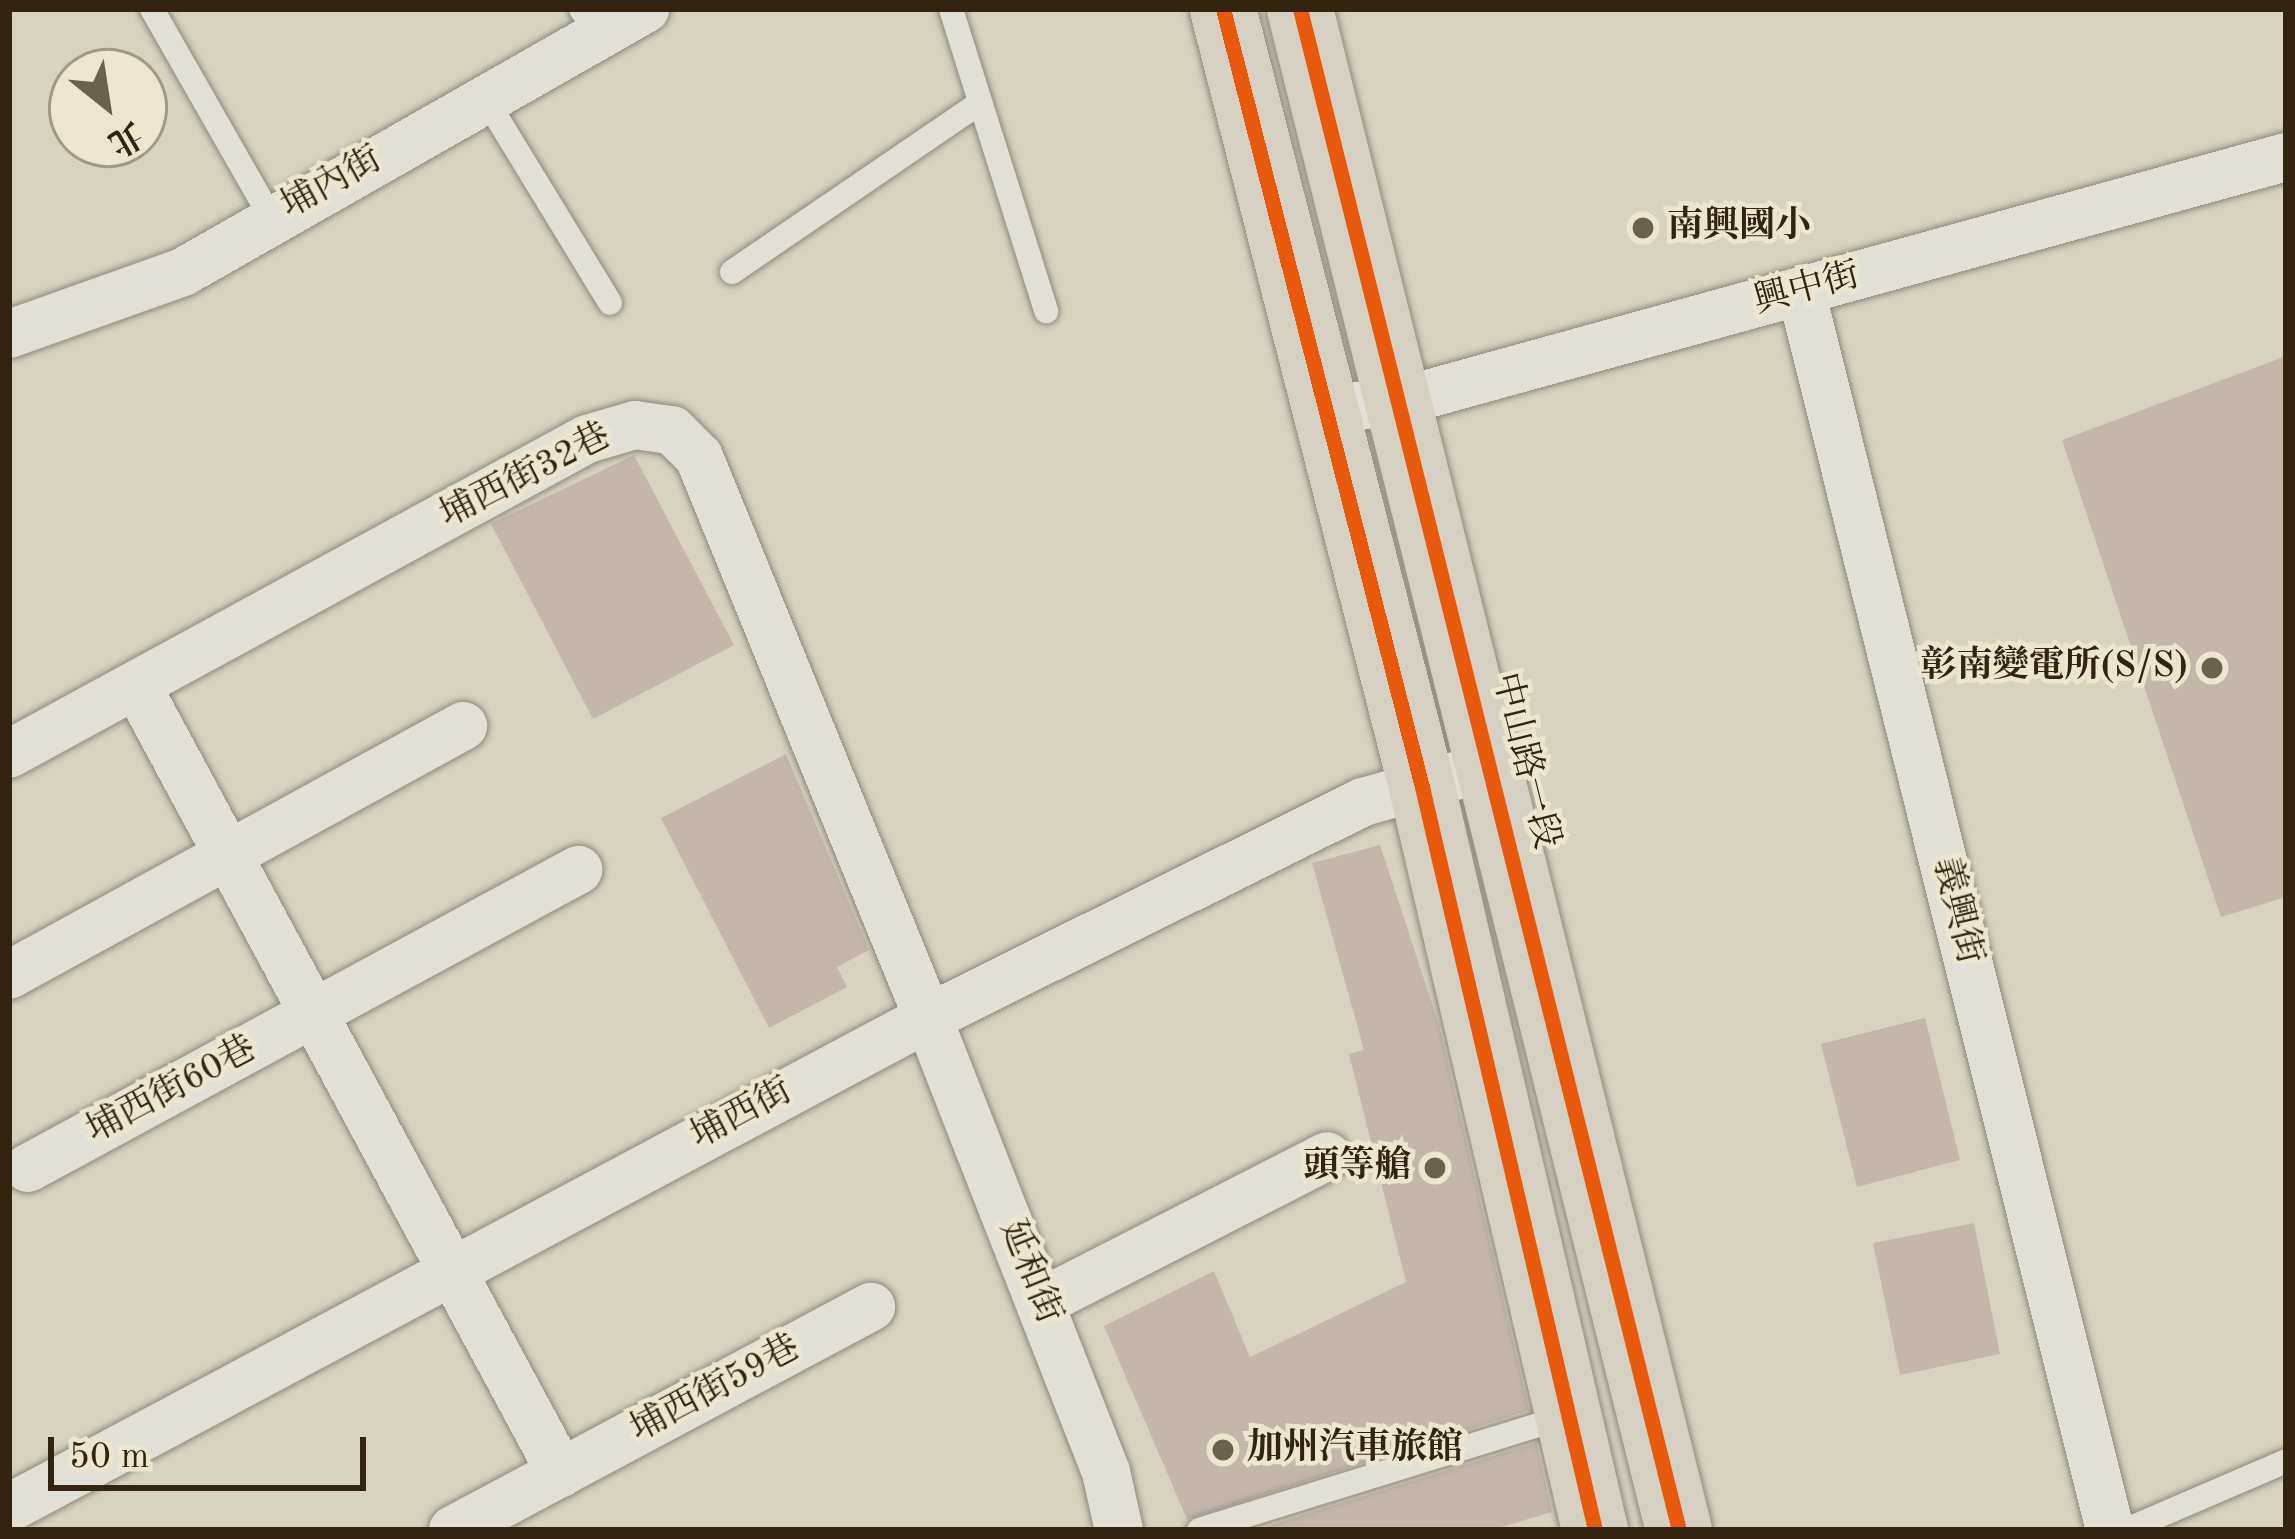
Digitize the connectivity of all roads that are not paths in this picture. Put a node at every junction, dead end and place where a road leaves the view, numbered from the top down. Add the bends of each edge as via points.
1 (152, 9) edge
2 (645, 9) edge
3 (951, 9) edge
4 (1223, 9) edge
5 (1300, 9) edge
6 (589, 22) edge
7 (485, 98) junction
8 (980, 103) junction
9 (2286, 158) edge
10 (271, 218) junction
11 (731, 272) dead end
12 (1802, 291) junction
13 (610, 303) dead end
14 (1046, 310) dead end
15 (9, 334) edge
16 (1402, 401) junction
17 (1326, 410) junction
18 (137, 686) junction
19 (463, 726) dead end
20 (9, 754) edge
21 (1494, 765) junction
22 (1422, 787) junction
23 (230, 857) junction
24 (578, 870) dead end
25 (9, 975) edge
26 (316, 1014) junction
27 (928, 1018) junction
28 (1327, 1156) dead end
29 (28, 1168) dead end
30 (453, 1266) junction
31 (1042, 1302) junction
32 (871, 1307) dead end
33 (1574, 1413) junction
34 (2286, 1461) edge
35 (561, 1473) junction
36 (14, 1490) edge
37 (453, 1530) edge
38 (1119, 1530) edge
39 (1199, 1530) edge
40 (1595, 1530) edge
41 (1679, 1530) edge
42 (2110, 1530) edge
43 (2126, 1530) edge

1 - 10 lane
2 - 6 street, 埔內街
3 - 8 lane
4 - 17 main road
5 - 16 main road, 中山路一段
6 - 7 street, 埔內街
7 - 10 street, 埔內街
7 - 13 lane
8 - 11 lane
8 - 14 lane
9 - 12 street, 興中街
10 - 15 street, 埔內街 via 184,272
12 - 16 street, 興中街
12 - 42 street, 義興街
16 - 17 street, 興中街
16 - 21 main road, 中山路一段
17 - 22 main road
18 - 20 street, 埔西街32巷
18 - 23 street
18 - 27 street, 埔西街32巷 via 587,439 635,425 672,430 700,457
19 - 23 street
21 - 22 street, 埔西街
21 - 41 main road, 中山路一段
22 - 27 street, 埔西街 via 1364,802
22 - 33 main road
23 - 25 street
23 - 26 street
24 - 26 street, 埔西街60巷
26 - 29 street, 埔西街60巷
26 - 30 street
27 - 30 street, 埔西街
27 - 31 street, 延和街
28 - 31 street
30 - 35 street
30 - 36 street, 埔西街
31 - 38 street, 延和街
32 - 35 street, 埔西街59巷
33 - 39 lane
33 - 40 main road
34 - 43 lane
35 - 37 street, 埔西街59巷

